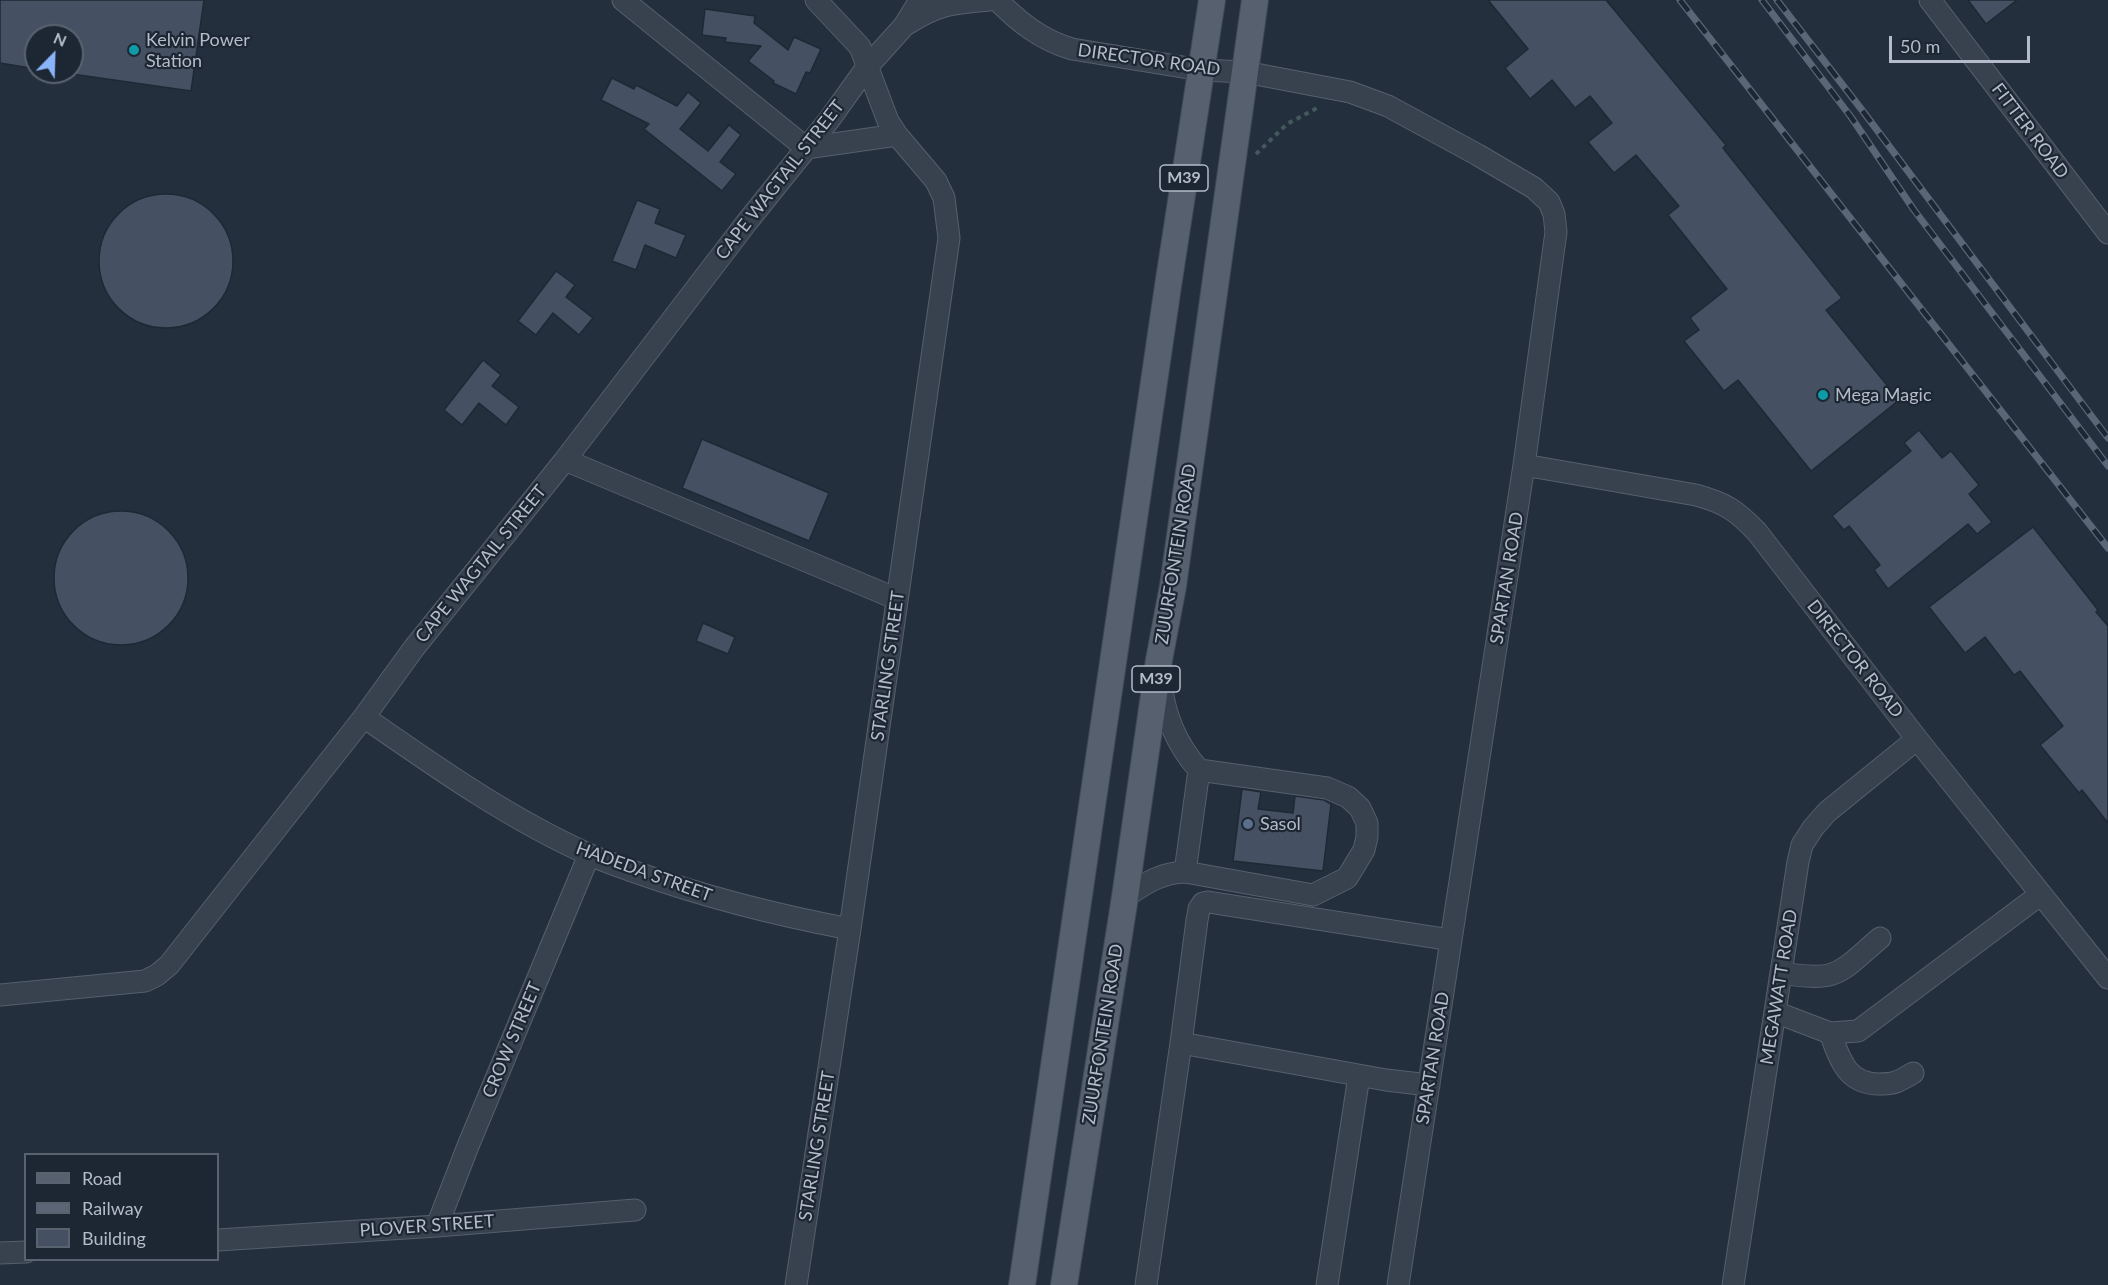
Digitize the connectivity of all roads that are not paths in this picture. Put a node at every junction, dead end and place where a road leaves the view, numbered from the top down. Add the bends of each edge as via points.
1 (623, 0) edge
2 (816, 0) edge
3 (989, 0) edge
4 (997, 0) edge
5 (1212, 0) edge
6 (1255, 0) edge
7 (1930, 0) edge
8 (926, 4) edge
9 (867, 67) junction
10 (1201, 70) junction
11 (1245, 72) junction
12 (897, 135) junction
13 (806, 148) junction
14 (2107, 229) edge
15 (565, 460) junction
16 (1524, 465) junction
17 (897, 599) junction
18 (1159, 660) junction
19 (364, 717) junction
20 (1917, 739) junction
21 (1199, 770) junction
22 (589, 855) junction
23 (1185, 872) junction
24 (2041, 894) junction
25 (1125, 897) junction
26 (850, 929) junction
27 (1880, 938) dead end
28 (1451, 940) junction
29 (1781, 973) junction
30 (2108, 978) edge
31 (0, 995) edge
32 (1775, 1012) junction
33 (1830, 1033) junction
34 (1181, 1043) junction
35 (1912, 1073) dead end
36 (1359, 1076) junction
37 (1429, 1085) junction
38 (635, 1210) dead end
39 (437, 1226) junction
40 (219, 1240) edge
41 (24, 1252) edge
42 (0, 1253) edge
43 (796, 1285) edge
44 (1022, 1285) edge
45 (1064, 1285) edge
46 (1146, 1285) edge
47 (1326, 1285) edge
48 (1398, 1285) edge
49 (1733, 1285) edge

1 - 13 street
2 - 9 street, STARLING STREET via 860,47
3 - 8 street
4 - 10 street, DIRECTOR ROAD via 1019,22 1053,44
5 - 10 main road, M39
6 - 11 main road, ZUURFONTEIN ROAD / M39
7 - 14 street, FITTER ROAD
8 - 9 street, CAPE WAGTAIL STREET
9 - 12 street, STARLING STREET
9 - 13 street, CAPE WAGTAIL STREET
10 - 11 street, DIRECTOR ROAD
10 - 44 main road, M39
11 - 16 street, SPARTAN ROAD via 1350,92 1388,106 1534,188 1549,202 1556,232
11 - 18 main road, ZUURFONTEIN ROAD / M39 via 1173,586
12 - 13 street
12 - 17 street, STARLING STREET via 936,181 944,198 950,238
13 - 15 street, CAPE WAGTAIL STREET
15 - 17 street
15 - 19 street, CAPE WAGTAIL STREET via 414,648
16 - 20 street, DIRECTOR ROAD via 1696,495 1722,502 1739,513
16 - 28 street, SPARTAN ROAD
17 - 26 street, STARLING STREET
18 - 21 street via 1167,716 1175,738
18 - 25 main road, ZUURFONTEIN ROAD / M39
19 - 22 street, HADEDA STREET via 454,779
19 - 31 street, CAPE WAGTAIL STREET via 248,867 157,975 127,985
20 - 24 street, DIRECTOR ROAD
20 - 29 street, MEGAWATT ROAD via 1827,812 1802,845
21 - 23 street
21 - 23 street via 1327,788 1348,797 1360,808 1367,823 1366,837 1364,850 1347,878 1313,895
22 - 26 street, HADEDA STREET via 720,900
22 - 39 street, CROW STREET
23 - 25 street via 1169,873
24 - 30 street, DIRECTOR ROAD
24 - 33 street via 1858,1031
25 - 45 main road, ZUURFONTEIN ROAD / M39
26 - 43 street, STARLING STREET
27 - 29 street via 1841,972 1827,977
28 - 34 street via 1203,903 1197,920
28 - 37 street, SPARTAN ROAD
29 - 32 street, MEGAWATT ROAD
32 - 33 street
32 - 49 street, MEGAWATT ROAD
33 - 35 street via 1840,1059 1860,1081 1894,1084
34 - 36 street
34 - 46 street
36 - 37 street
36 - 47 street
37 - 48 street, SPARTAN ROAD
38 - 39 street, PLOVER STREET
39 - 40 street, PLOVER STREET
41 - 42 street

